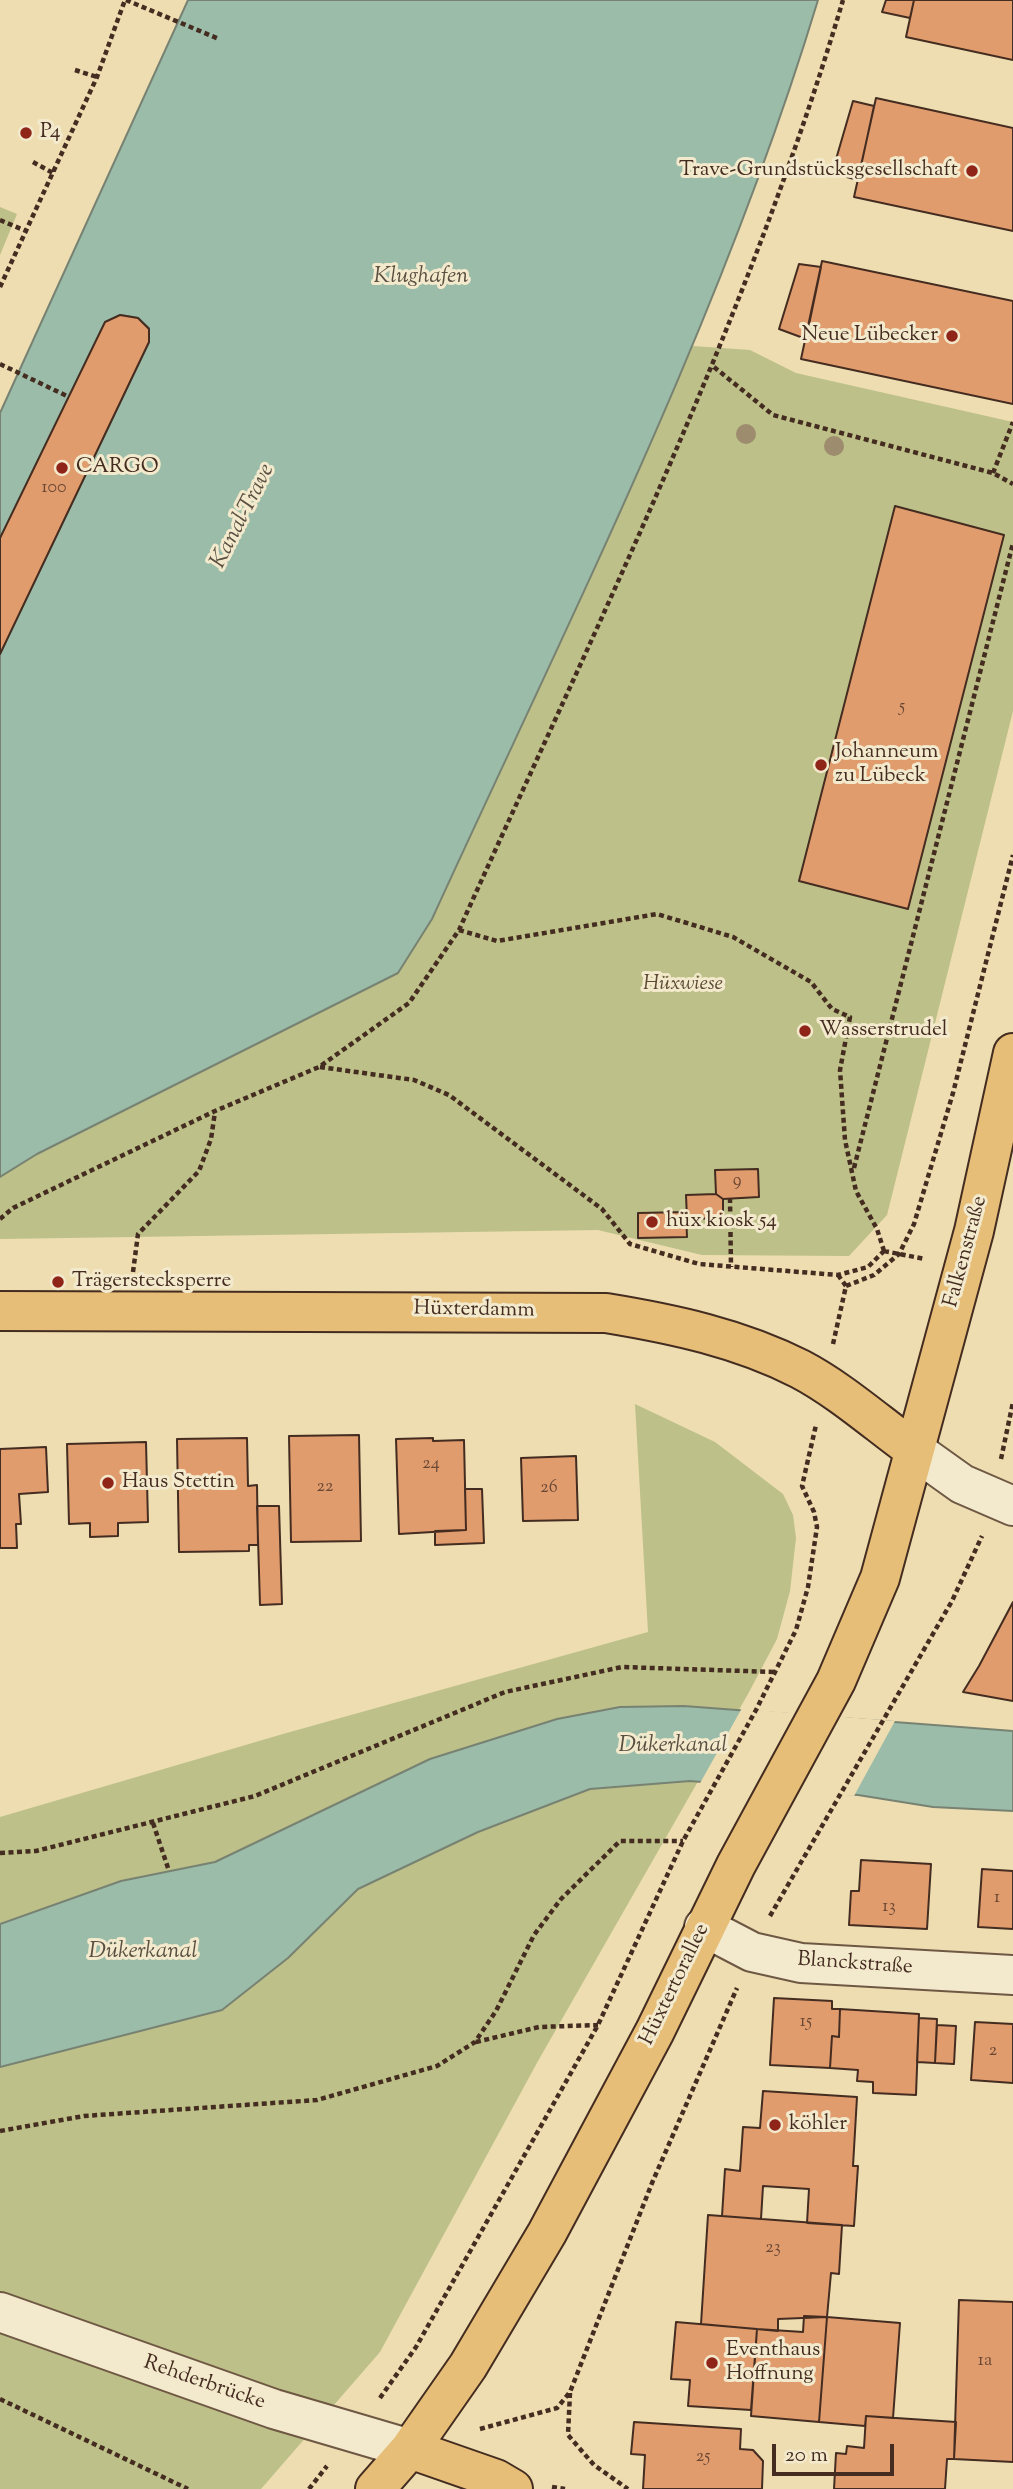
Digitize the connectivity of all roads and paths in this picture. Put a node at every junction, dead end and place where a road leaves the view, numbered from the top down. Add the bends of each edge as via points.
1 (125, 0) edge
2 (843, 0) edge
3 (219, 40) dead end
4 (75, 70) dead end
5 (97, 77) junction
6 (33, 162) dead end
7 (53, 173) junction
8 (0, 220) edge
9 (26, 231) junction
10 (0, 287) edge
11 (0, 363) edge
12 (714, 367) junction
13 (69, 397) dead end
14 (1013, 422) edge
15 (993, 473) junction
16 (1013, 484) edge
17 (1013, 542) edge
18 (1013, 855) edge
19 (459, 930) junction
20 (1013, 1053) edge
21 (319, 1067) junction
22 (215, 1111) junction
23 (854, 1169) junction
24 (730, 1198) dead end
25 (0, 1219) edge
26 (138, 1234) dead end
27 (884, 1251) junction
28 (899, 1254) junction
29 (731, 1267) junction
30 (838, 1275) junction
31 (846, 1286) junction
32 (0, 1311) edge
33 (825, 1385) junction
34 (1013, 1402) edge
35 (913, 1449) junction
36 (1002, 1502) edge
37 (775, 1672) junction
38 (153, 1823) junction
39 (682, 1841) junction
40 (0, 1853) edge
41 (169, 1871) dead end
42 (704, 1927) junction
43 (752, 1952) junction
44 (1013, 1975) edge
45 (598, 2025) junction
46 (475, 2042) junction
47 (0, 2131) edge
48 (0, 2312) edge
49 (570, 2392) junction
50 (0, 2399) edge
51 (379, 2400) dead end
52 (556, 2408) dead end
53 (410, 2449) junction
54 (188, 2489) edge
55 (375, 2489) edge
56 (513, 2489) edge
57 (628, 2489) edge

1 - 3 path
1 - 5 path
2 - 12 path via 808,116
4 - 5 path
5 - 7 path
6 - 7 path
7 - 9 path
8 - 9 path
9 - 10 path
11 - 13 path
12 - 15 path via 773,415
12 - 19 path
14 - 15 path
15 - 16 path
17 - 23 path
18 - 28 path via 953,1093 914,1224
19 - 21 path via 409,1003
19 - 23 path via 497,941 657,914 733,937 811,982 832,1009 849,1017 841,1070 845,1140
20 - 35 main road, Falkenstraße via 974,1231
21 - 22 path
21 - 29 path via 414,1080 449,1095 602,1209 630,1244 699,1264
22 - 25 path via 13,1208
22 - 26 path via 199,1171
23 - 27 path via 856,1191
24 - 29 path
27 - 28 path
27 - 30 path via 868,1267
28 - 31 path via 874,1275
29 - 30 path
30 - 31 path
31 - 33 path
32 - 33 main road, Hüxterdamm via 606,1312 678,1325 740,1344
33 - 35 main road, Hüxterdamm
33 - 37 path via 802,1486 817,1527 808,1587 796,1630
34 - 36 path
35 - 36 street via 962,1484
35 - 42 main road, Hüxtertorallee via 880,1578 818,1714
36 - 43 path via 952,1601
37 - 38 path via 622,1667 505,1692 255,1797
37 - 39 path
38 - 40 path via 36,1851
38 - 41 path
39 - 45 path
39 - 46 path via 620,1841 600,1860 561,1899 534,1935
42 - 43 street, Blanckstraße
42 - 53 main road, Hüxtertorallee via 655,2031 547,2233 468,2366
43 - 44 street, Blanckstraße via 801,1963
43 - 49 path via 652,2183
45 - 46 path via 539,2027
45 - 51 path via 416,2347
46 - 47 path via 437,2066 317,2100 83,2116
48 - 53 street, Rehderbrücke via 274,2409
49 - 52 path
49 - 57 path via 568,2435 594,2465
50 - 54 path
53 - 55 main road, Hüxtertorallee
53 - 56 main road

